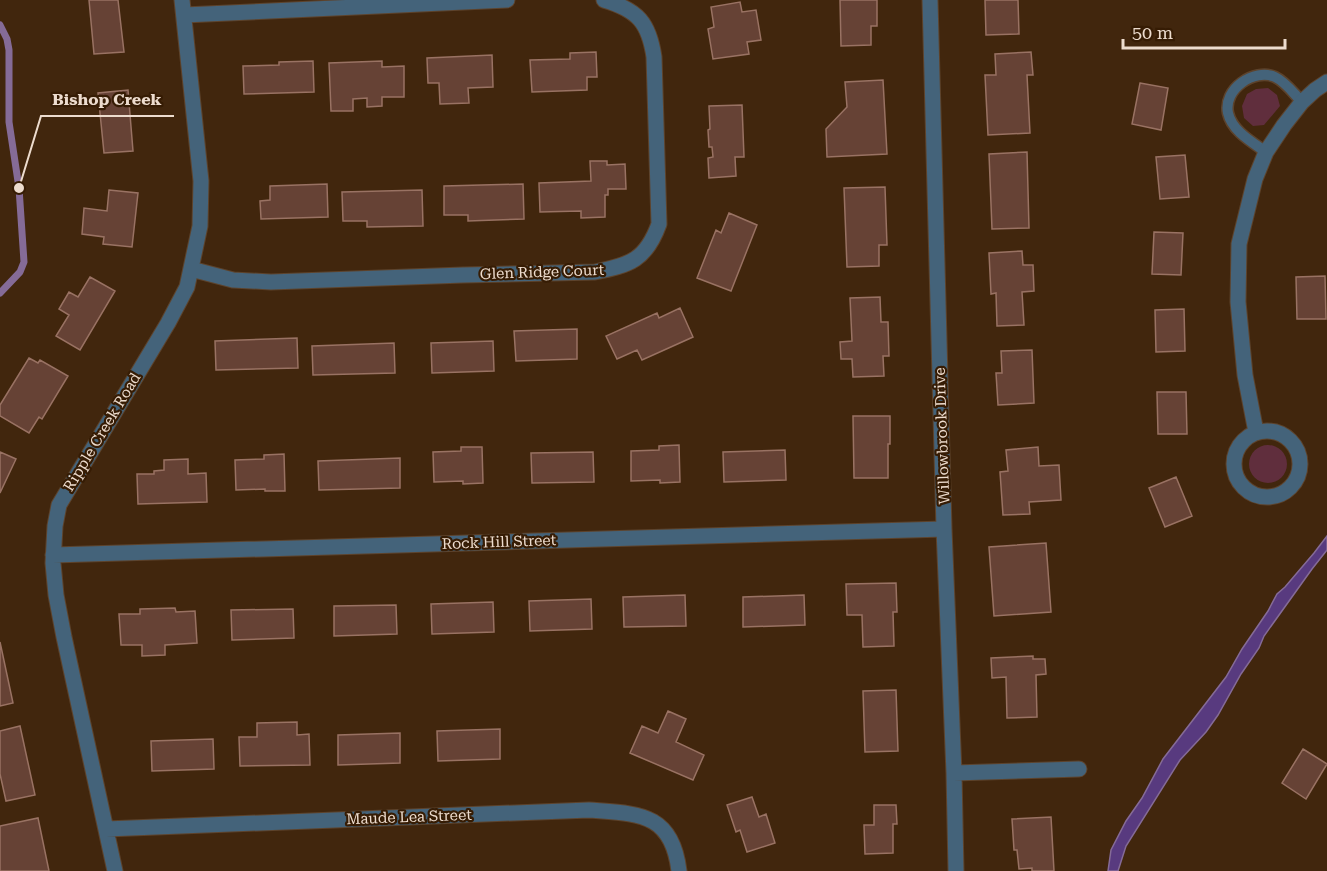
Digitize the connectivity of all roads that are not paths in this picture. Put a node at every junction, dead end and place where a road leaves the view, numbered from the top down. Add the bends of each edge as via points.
1 (507, 0) edge
2 (604, 0) edge
3 (930, 0) edge
4 (183, 7) edge
5 (1327, 82) edge
6 (1302, 102) junction
7 (1266, 152) junction
8 (190, 269) junction
9 (1256, 432) junction
10 (944, 530) junction
11 (53, 555) junction
12 (1079, 770) dead end
13 (954, 773) junction
14 (105, 829) junction
15 (115, 871) edge
16 (679, 871) edge
17 (956, 871) edge

1 - 4 street
2 - 8 street, Glen Ridge Court via 628,9 640,19 651,39 654,57 659,224 654,239 634,261 595,272 271,282 233,280
3 - 10 street, Willowbrook Drive
4 - 8 street, Ripple Creek Road via 201,181 200,226
5 - 6 street
6 - 7 street
6 - 7 lane via 1273,76 1245,79 1234,90 1228,102 1233,125
7 - 9 street via 1239,244 1238,302 1245,375
8 - 11 street, Ripple Creek Road via 186,287 168,323 59,505
9 - 9 street via 1237,449 1235,474 1252,494 1277,495 1297,479 1298,453 1281,434
10 - 11 street, Rock Hill Street
10 - 13 street, Willowbrook Drive
11 - 14 street, Ripple Creek Road via 56,595
12 - 13 street
13 - 17 street, Willowbrook Drive
14 - 15 street, Ripple Creek Road
14 - 16 street, Maude Lea Street via 589,810 632,814 663,828 674,846

